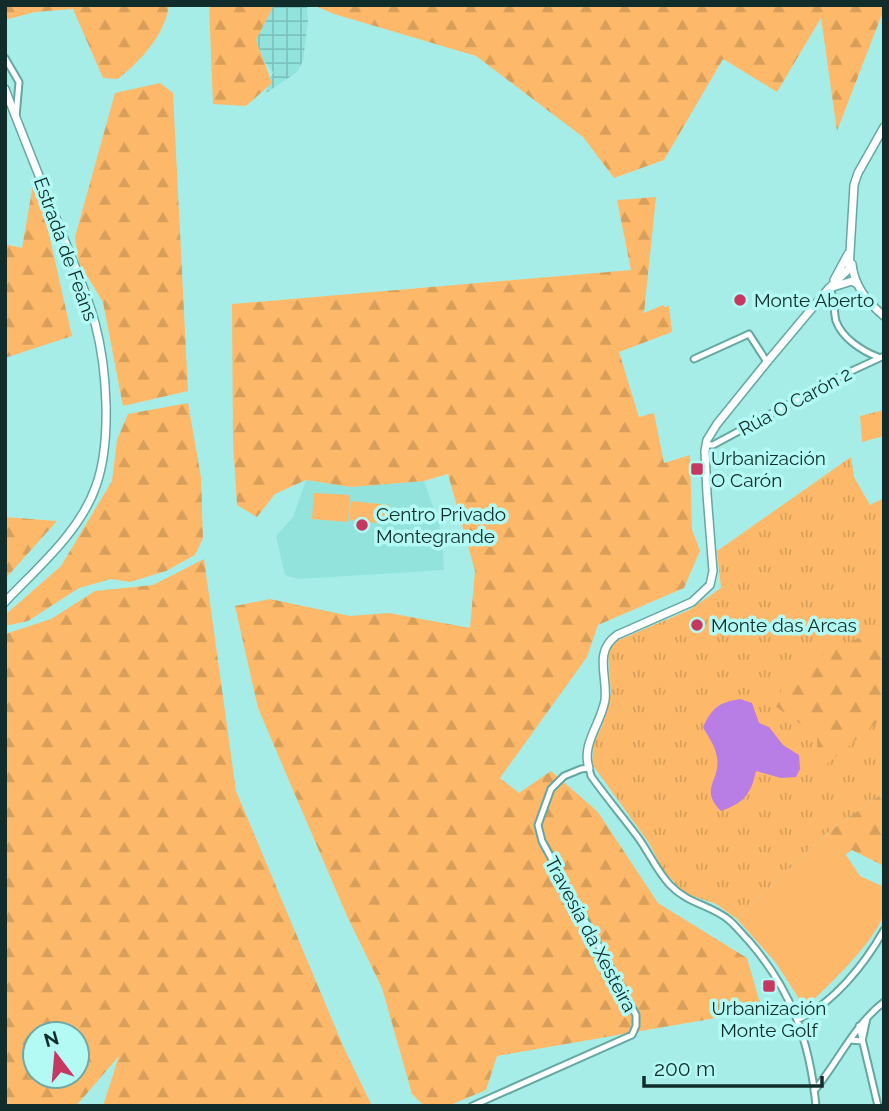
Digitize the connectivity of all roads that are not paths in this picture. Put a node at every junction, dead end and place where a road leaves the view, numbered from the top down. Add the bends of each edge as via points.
1 (5, 58) edge
2 (5, 89) edge
3 (16, 117) junction
4 (884, 127) edge
5 (850, 250) junction
6 (851, 269) junction
7 (838, 272) junction
8 (858, 284) junction
9 (829, 288) junction
10 (884, 316) edge
11 (881, 356) edge
12 (694, 359) dead end
13 (767, 362) junction
14 (707, 445) junction
15 (5, 603) edge
16 (589, 768) junction
17 (884, 930) edge
18 (884, 1002) edge
19 (867, 1018) junction
20 (797, 1020) junction
21 (859, 1026) junction
22 (850, 1040) junction
23 (862, 1041) junction
24 (814, 1091) junction
25 (472, 1106) edge
26 (816, 1106) edge
27 (878, 1106) edge

1 - 3 street, Estrada de Feáns via 19,82
2 - 3 street, Estrada de Feáns
3 - 15 street, Estrada de Feáns via 95,324 106,441 96,486 74,527
4 - 5 street via 858,173
5 - 6 street
5 - 7 street
6 - 7 street
6 - 8 street
6 - 9 street
7 - 9 street
8 - 9 street via 852,281
8 - 10 street
9 - 11 street via 841,330 861,349
9 - 13 street
11 - 14 street, Rúa O Carón 2
12 - 13 street via 750,334
13 - 14 street via 717,424
14 - 16 street via 710,585 692,602 608,641 604,650 607,688 588,747
16 - 20 street via 671,887 729,920 766,961
16 - 25 street, Travesía da Xesteira via 564,776 551,789 538,825 541,841 636,1015 636,1026 632,1035
17 - 20 street via 843,985
18 - 19 street
19 - 21 street
19 - 23 street
20 - 24 street
21 - 22 street
21 - 23 street
22 - 23 street
22 - 24 street
23 - 27 street
24 - 26 street

